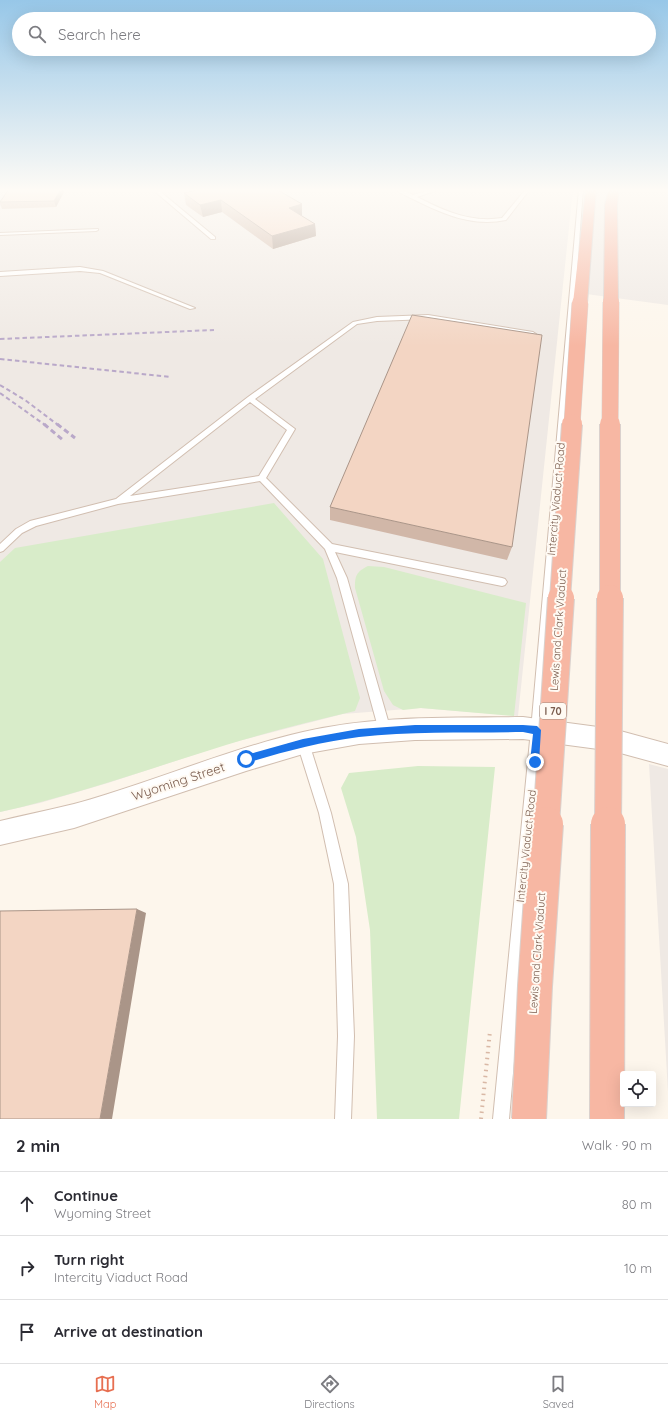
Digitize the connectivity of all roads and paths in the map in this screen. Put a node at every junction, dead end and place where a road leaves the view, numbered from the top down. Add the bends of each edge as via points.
1 (577, 241) edge
2 (586, 241) edge
3 (611, 241) edge
4 (0, 274) edge
5 (192, 308) dead end
6 (533, 334) edge
7 (250, 399) junction
8 (262, 478) junction
9 (118, 501) junction
10 (329, 547) junction
11 (0, 549) edge
12 (502, 582) dead end
13 (537, 730) junction
14 (385, 731) junction
15 (303, 743) junction
16 (668, 755) edge
17 (0, 833) edge
18 (343, 1119) edge
19 (501, 1119) edge
20 (529, 1119) edge
21 (607, 1119) edge

1 - 13 lane, Intercity Viaduct Road
2 - 20 highway, Lewis and Clark Viaduct / I 70, bridge via 535,978
3 - 21 highway, bridge
4 - 5 lane via 80,269 100,272
6 - 7 lane via 428,317 377,319 355,323
7 - 8 lane via 291,429
7 - 9 lane
8 - 9 lane
8 - 10 lane
9 - 11 lane via 33,523 19,531
10 - 12 lane
10 - 14 lane via 342,578
13 - 14 street, Wyoming Street
13 - 16 street, Wyoming Street via 613,740
13 - 19 lane, Intercity Viaduct Road
14 - 15 street, Wyoming Street
15 - 17 street, Wyoming Street via 246,759 74,816
15 - 18 lane via 325,813 341,884 346,1036

